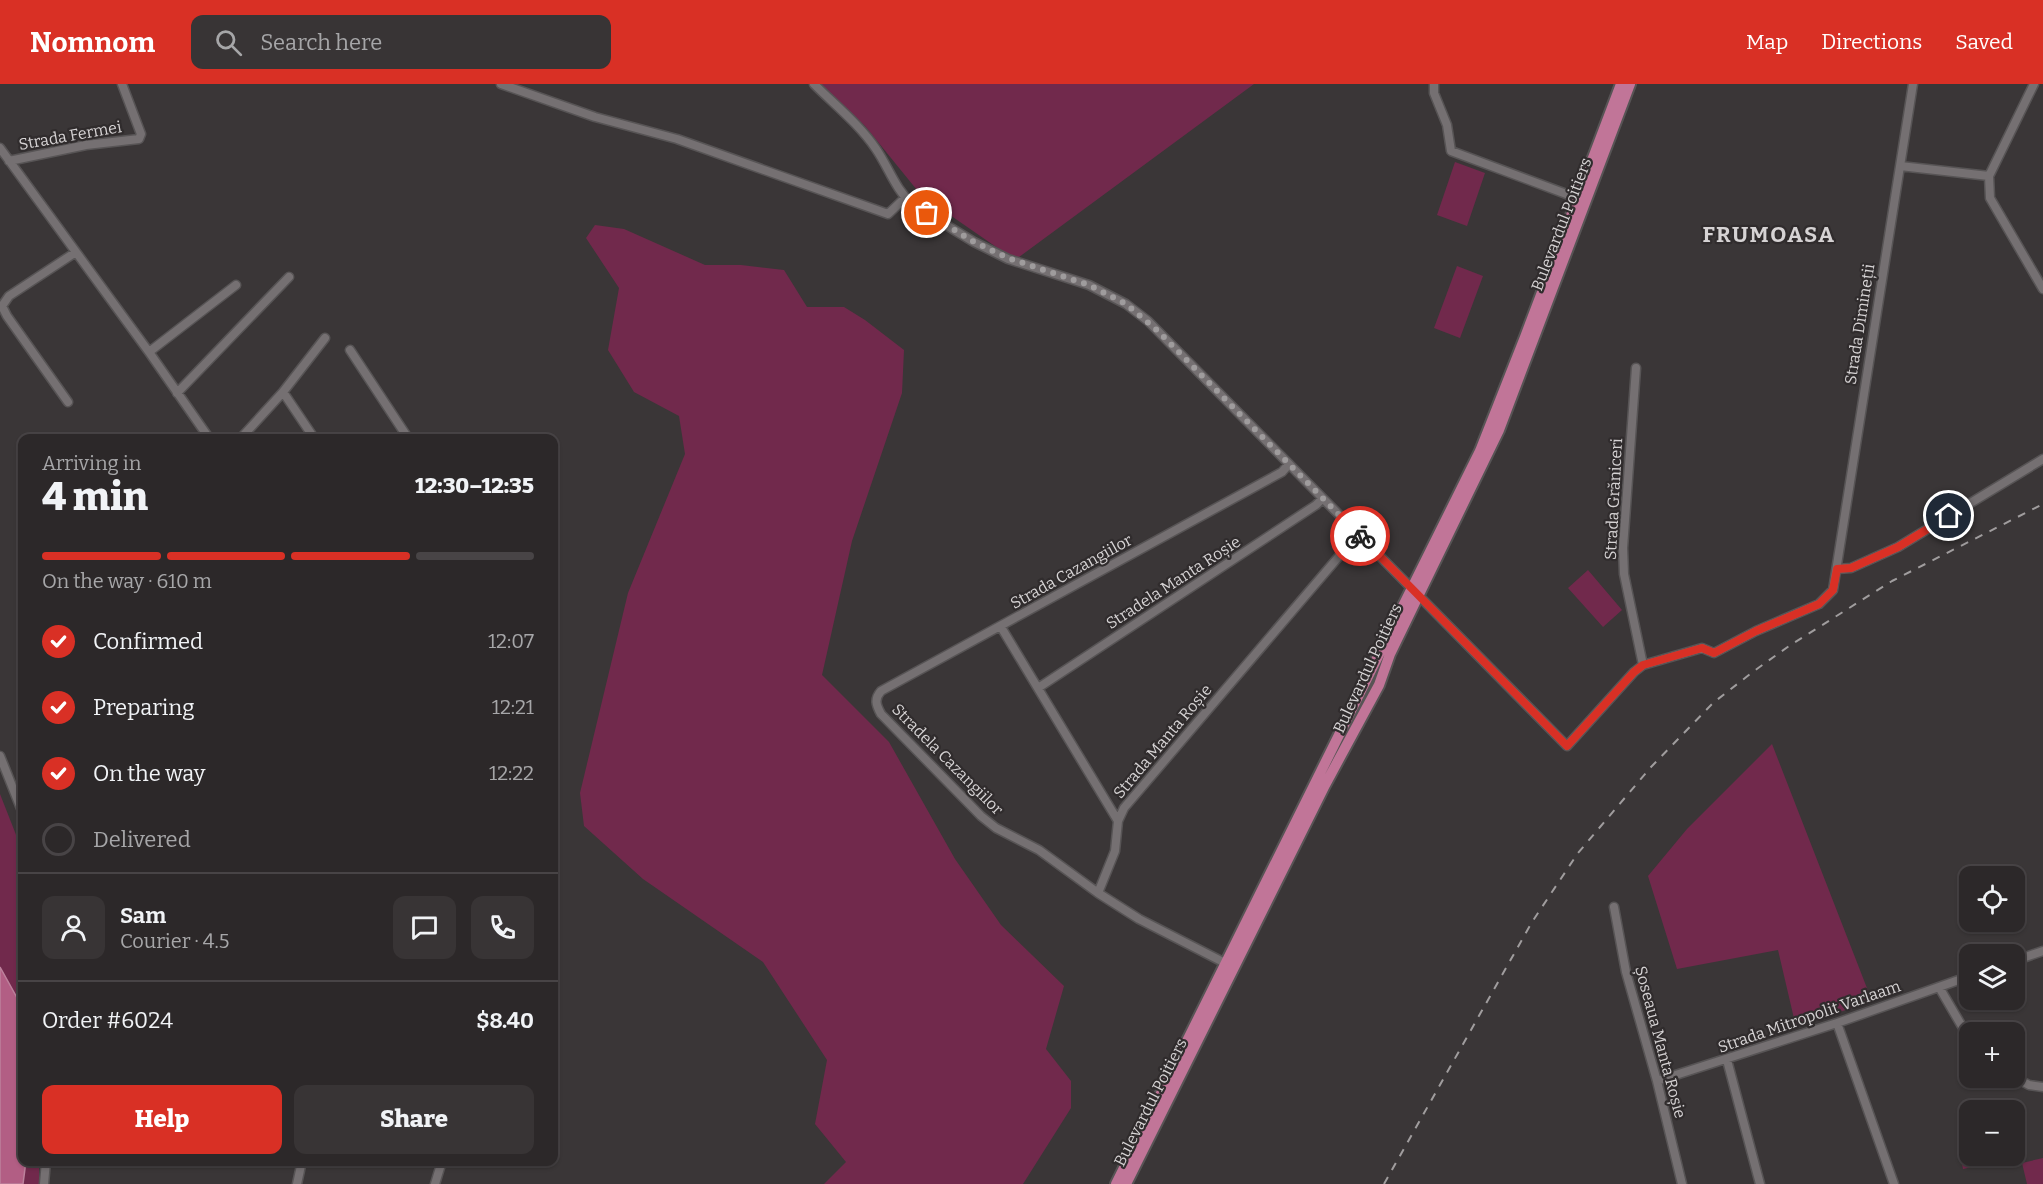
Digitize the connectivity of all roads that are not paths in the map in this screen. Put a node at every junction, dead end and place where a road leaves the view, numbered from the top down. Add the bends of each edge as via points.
1 (122, 84) edge
2 (501, 84) edge
3 (814, 84) edge
4 (1434, 84) edge
5 (1621, 84) edge
6 (1630, 84) edge
7 (1913, 84) edge
8 (2034, 84) edge
9 (0, 148) edge
10 (9, 160) junction
11 (1900, 166) junction
12 (1989, 176) junction
13 (905, 198) junction
14 (1577, 198) junction
15 (76, 252) junction
16 (289, 277) dead end
17 (236, 285) dead end
18 (2043, 290) edge
19 (325, 338) dead end
20 (350, 350) dead end
21 (149, 352) junction
22 (1636, 368) dead end
23 (283, 392) junction
24 (177, 393) junction
25 (68, 402) dead end
26 (206, 434) edge
27 (245, 434) edge
28 (311, 434) edge
29 (405, 434) edge
30 (2043, 459) edge
31 (1289, 464) junction
32 (1322, 499) junction
33 (1358, 534) junction
34 (1837, 569) junction
35 (1416, 592) junction
36 (1001, 627) junction
37 (1643, 665) junction
38 (1038, 688) junction
39 (0, 756) edge
40 (18, 799) edge
41 (1118, 821) junction
42 (1098, 893) junction
43 (1614, 907) dead end
44 (2043, 951) edge
45 (2025, 957) edge
46 (1230, 966) junction
47 (1959, 980) edge
48 (1939, 987) junction
49 (1959, 1022) edge
50 (1837, 1023) junction
51 (1728, 1060) junction
52 (1658, 1081) junction
53 (2025, 1083) edge
54 (2043, 1087) edge
55 (46, 1166) edge
56 (301, 1166) edge
57 (440, 1166) edge
58 (44, 1184) edge
59 (297, 1184) edge
60 (435, 1184) edge
61 (1116, 1184) edge
62 (1126, 1184) edge
63 (1683, 1184) edge
64 (1760, 1184) edge
65 (1894, 1184) edge

1 - 10 street, Strada Fermei via 141,137
2 - 13 street via 595,117 677,139 888,214
3 - 13 street via 875,147
4 - 14 street via 1451,152
5 - 14 main road, Bulevardul Poitiers
6 - 35 main road, Bulevardul Poitiers via 1499,430
7 - 11 street, Strada Dimineții
8 - 12 street
9 - 10 street
10 - 15 street, Strada Fermei
11 - 12 street
11 - 34 street, Strada Dimineții
12 - 18 street via 1990,198
13 - 31 street via 974,242 1008,258 1089,285 1126,304 1153,326
14 - 35 main road, Bulevardul Poitiers via 1491,427
15 - 21 street, Strada Fermei
15 - 25 street via 9,296 2,306
16 - 24 street
17 - 21 street
19 - 23 street
20 - 29 street
21 - 24 street, Strada Fermei
22 - 37 street, Strada Grăniceri via 1623,548 1624,574
23 - 27 street
23 - 28 street
24 - 26 street, Strada Fermei
30 - 34 street via 1898,547 1851,568
31 - 32 street
31 - 36 street, Strada Cazangiilor via 1282,472
32 - 33 street
32 - 38 street, Stradela Manta Roșie
33 - 35 street
33 - 41 street, Strada Manta Roșie via 1124,808
34 - 37 street via 1833,590 1819,604 1714,653 1702,648
35 - 37 street via 1567,746
35 - 46 main road, Bulevardul Poitiers
36 - 38 street, Strada Cazangiilor
36 - 42 street, Stradela Cazangiilor via 881,691 877,707 981,816 1040,850
38 - 41 street, Strada Cazangiilor
39 - 40 street
41 - 42 street, Strada Manta Roșie via 1115,851
42 - 46 street
43 - 52 street, Șoseaua Manta Roșie via 1626,972
44 - 45 street
46 - 61 main road, Bulevardul Poitiers
46 - 62 main road, Bulevardul Poitiers
47 - 48 street, Strada Mitropolit Varlaam
48 - 49 street
48 - 50 street, Strada Mitropolit Varlaam
50 - 51 street, Strada Mitropolit Varlaam
50 - 65 street
51 - 52 street, Strada Mitropolit Varlaam
51 - 64 street
52 - 63 street, Șoseaua Manta Roșie
53 - 54 street
55 - 58 street
56 - 59 street
57 - 60 street

